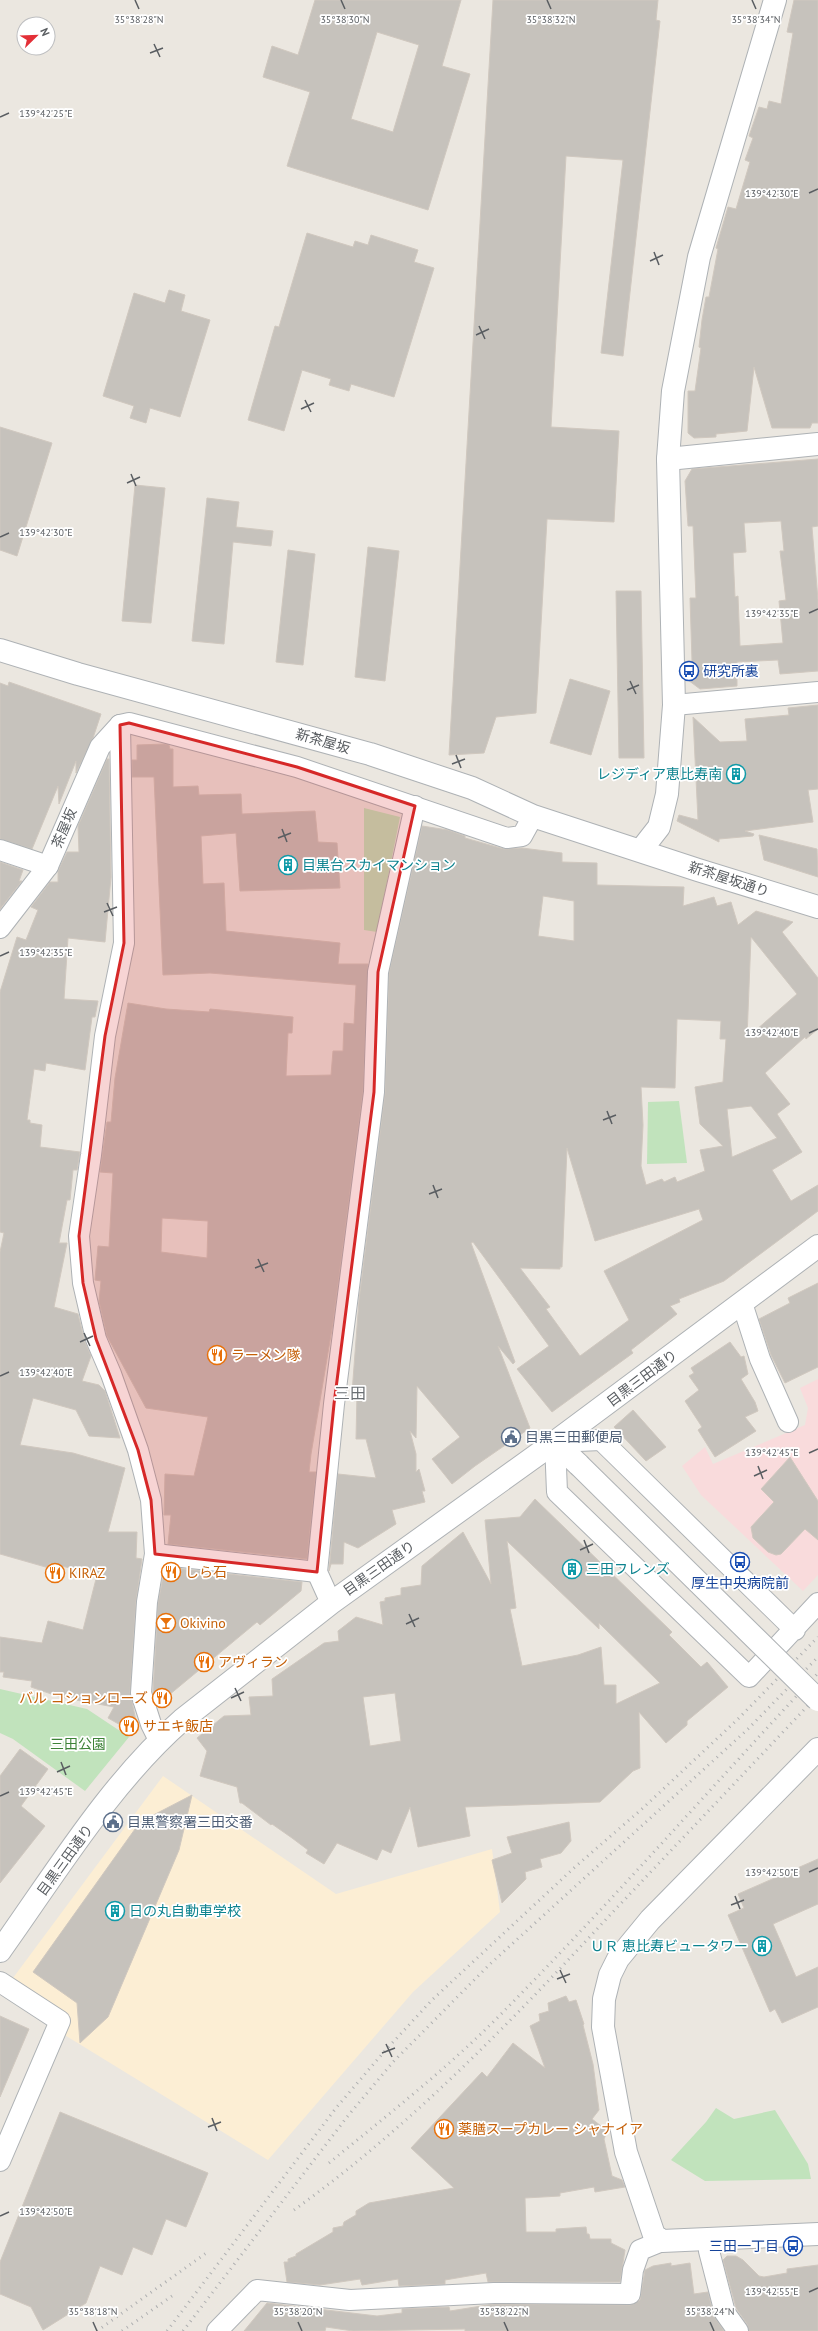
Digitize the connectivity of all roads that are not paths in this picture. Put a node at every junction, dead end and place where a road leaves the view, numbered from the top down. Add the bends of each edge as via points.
1 (776, 0) edge
2 (818, 444) edge
3 (668, 459) junction
4 (0, 650) edge
5 (818, 692) edge
6 (674, 705) junction
7 (120, 725) junction
8 (416, 806) junction
9 (534, 816) junction
10 (0, 850) edge
11 (641, 850) junction
12 (48, 866) junction
13 (818, 907) edge
14 (0, 928) edge
15 (818, 1246) edge
16 (742, 1303) junction
17 (788, 1422) dead end
18 (556, 1442) junction
19 (156, 1554) junction
20 (317, 1572) junction
21 (331, 1603) junction
22 (818, 1603) edge
23 (795, 1630) junction
24 (818, 1700) edge
25 (159, 1740) junction
26 (818, 1749) edge
27 (0, 1951) edge
28 (0, 1982) edge
29 (0, 2161) edge
30 (818, 2234) edge
31 (709, 2239) junction
32 (662, 2241) junction
33 (217, 2331) edge
34 (738, 2331) edge

1 - 3 street via 699,257 673,391
2 - 3 street
3 - 6 street
4 - 9 street, 新茶屋坂 via 370,754 472,788
5 - 6 street
6 - 11 street via 667,794 659,827
7 - 8 street via 129,723 297,767
7 - 12 street, 茶屋坂 via 100,747
7 - 19 street via 124,943 105,1036 79,1236 83,1283 96,1339 138,1450 151,1500
8 - 9 street via 507,838 522,836
8 - 20 street via 378,972 374,1092 334,1399
9 - 11 street, 新茶屋坂
10 - 12 street
11 - 13 street, 新茶屋坂通り
12 - 14 street, 茶屋坂
15 - 16 street, 目黒三田通り
16 - 17 street via 760,1359
16 - 18 street, 目黒三田通り
18 - 21 street, 目黒三田通り
18 - 23 street via 601,1440
18 - 23 street via 557,1492 748,1677
18 - 24 street, bridge
19 - 20 street
19 - 25 street via 148,1602 141,1693
20 - 21 street
21 - 25 street, 目黒三田通り
22 - 23 street
25 - 27 street, 目黒三田通り via 97,1816
26 - 32 street via 650,1920 618,1959 610,1975 604,1999 603,2027 620,2124 626,2152 650,2226 654,2235
28 - 29 street via 60,2021
30 - 31 street
31 - 32 street
31 - 34 street via 717,2289 725,2313
32 - 33 street via 640,2250 633,2270 630,2294 494,2293 350,2300 257,2290

